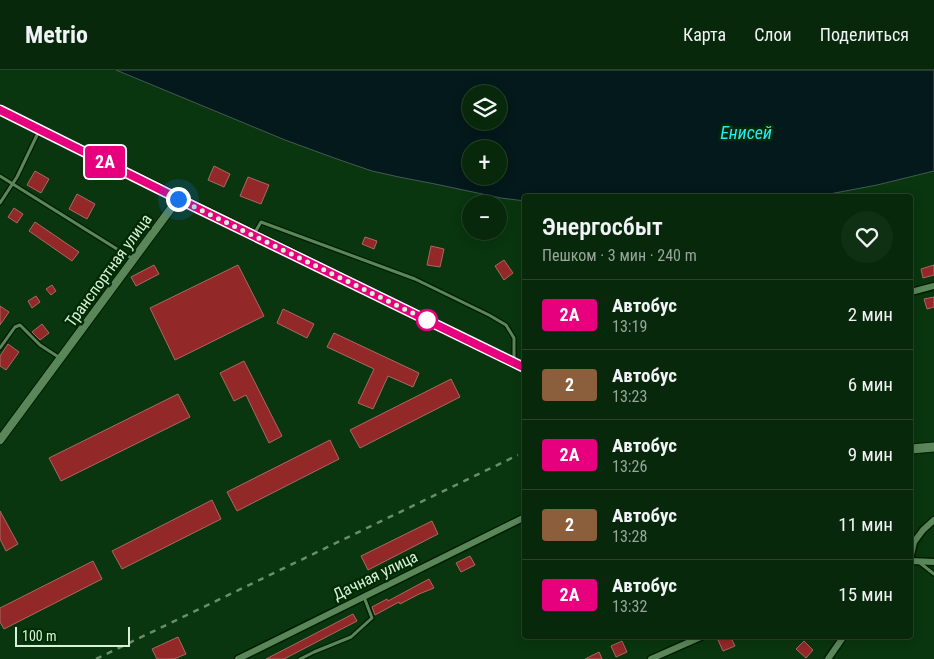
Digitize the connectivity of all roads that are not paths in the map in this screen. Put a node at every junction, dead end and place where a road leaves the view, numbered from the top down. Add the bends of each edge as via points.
1 (0, 110) edge
2 (40, 130) junction
3 (0, 176) edge
4 (13, 184) junction
5 (178, 199) junction
6 (0, 203) edge
7 (254, 235) junction
8 (134, 259) junction
9 (934, 286) edge
10 (913, 291) edge
11 (0, 348) edge
12 (60, 358) junction
13 (514, 362) junction
14 (522, 366) edge
15 (1, 435) edge
16 (934, 447) edge
17 (913, 449) edge
18 (522, 518) edge
19 (934, 520) edge
20 (913, 546) edge
21 (914, 561) edge
22 (934, 562) edge
23 (934, 574) edge
24 (364, 596) junction
25 (696, 639) edge
26 (842, 639) edge
27 (238, 659) edge
28 (300, 659) edge
29 (651, 659) edge
30 (828, 659) edge

1 - 2 main road
2 - 4 lane
2 - 5 main road
3 - 4 lane
4 - 6 lane
4 - 8 lane
5 - 7 main road
5 - 8 street, Транспортная улица
7 - 13 main road
7 - 13 lane via 261,222 440,291 506,325 514,338
8 - 12 street, Транспортная улица
9 - 10 street
11 - 12 lane via 20,325 40,345
12 - 15 street, Транспортная улица
13 - 14 main road
16 - 17 main road
18 - 24 street, Дачная улица
19 - 20 street
21 - 22 street
21 - 23 lane
24 - 27 street, Дачная улица
24 - 28 lane via 372,618 351,637
25 - 29 street
26 - 30 street

